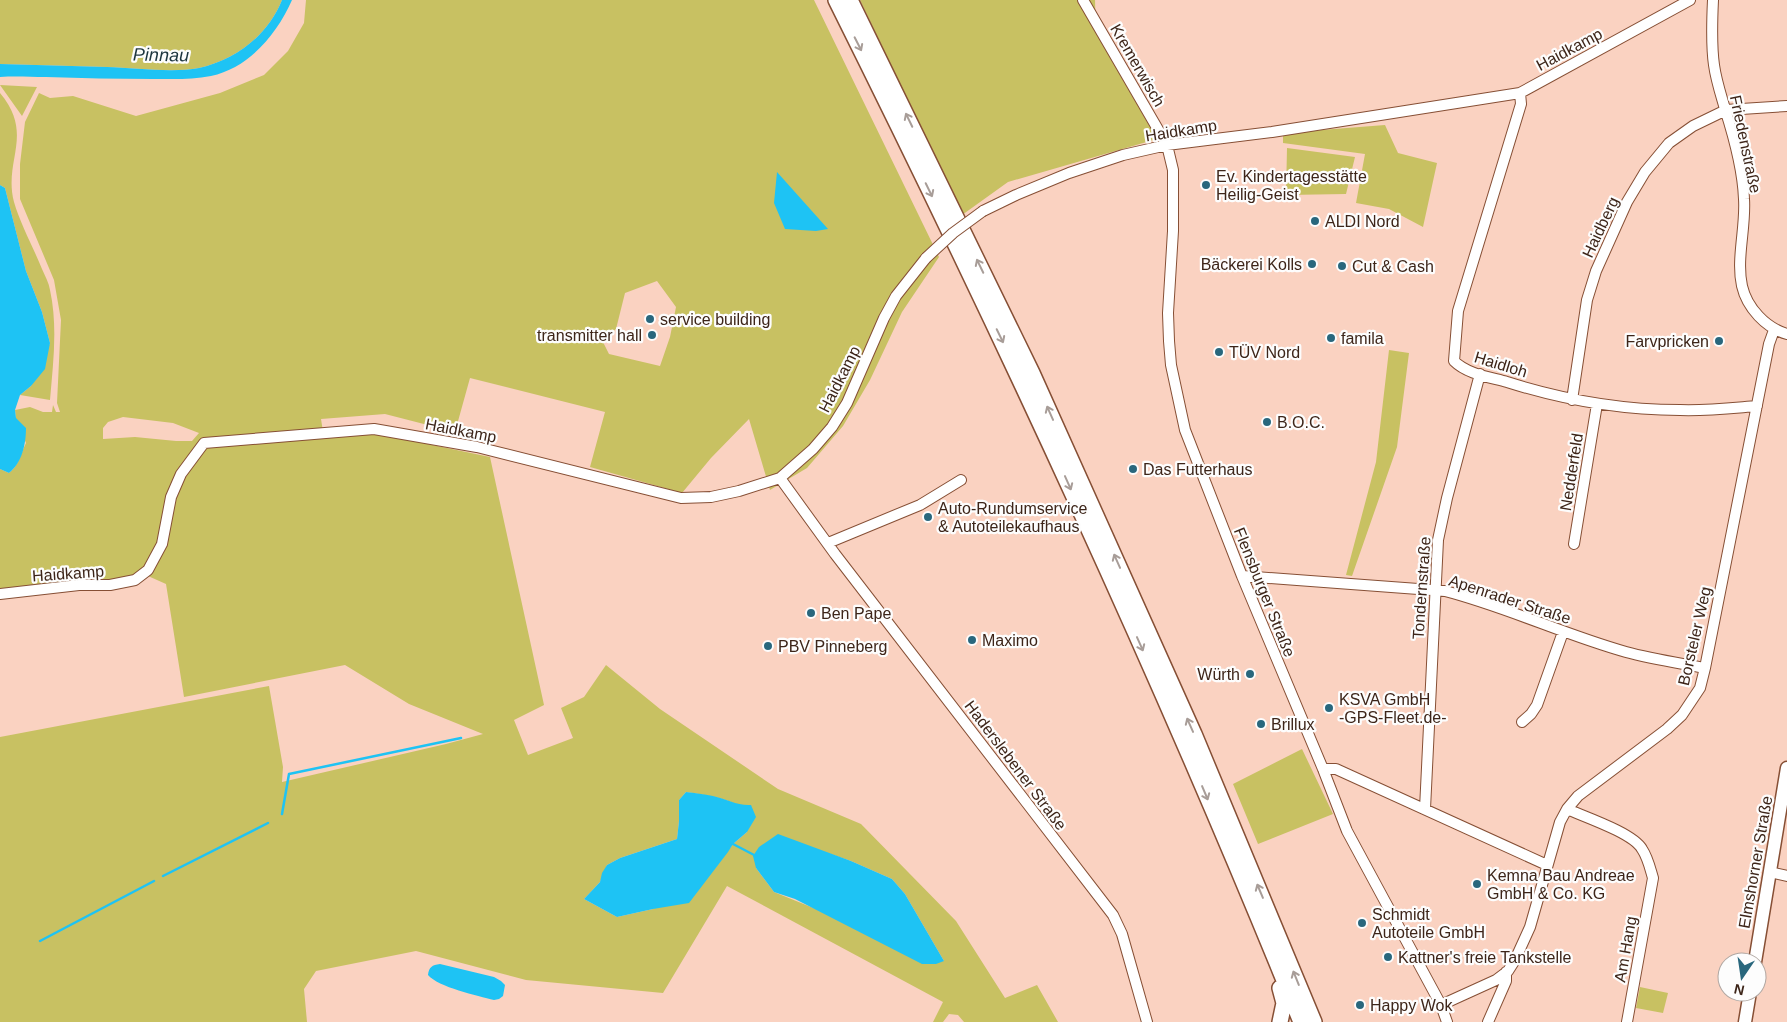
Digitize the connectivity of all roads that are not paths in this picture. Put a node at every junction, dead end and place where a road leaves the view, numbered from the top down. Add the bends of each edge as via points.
1 (836, 0) edge
2 (850, 0) edge
3 (1084, 0) edge
4 (1690, 0) edge
5 (1713, 0) edge
6 (1520, 93) junction
7 (1787, 106) edge
8 (1726, 110) junction
9 (1167, 145) junction
10 (1774, 330) junction
11 (1787, 334) edge
12 (1480, 374) junction
13 (1572, 400) junction
14 (1597, 404) junction
15 (1757, 406) junction
16 (780, 478) junction
17 (961, 480) dead end
18 (828, 543) junction
19 (1574, 544) dead end
20 (1242, 576) junction
21 (1435, 590) junction
22 (0, 594) edge
23 (1563, 632) junction
24 (1706, 668) junction
25 (1522, 722) dead end
26 (1787, 768) edge
27 (1323, 769) junction
28 (1425, 809) junction
29 (1567, 809) junction
30 (1546, 865) junction
31 (1770, 872) junction
32 (1787, 876) edge
33 (1267, 938) junction
34 (1757, 952) edge
35 (1506, 972) junction
36 (1748, 1002) edge
37 (1441, 1005) junction
38 (1310, 1021) edge
39 (1148, 1022) edge
40 (1280, 1022) edge
41 (1448, 1022) edge
42 (1488, 1022) edge
43 (1627, 1022) edge
44 (1745, 1022) edge

1 -> 33 highway via 1022,383 1121,599
38 -> 2 highway via 1194,734 1040,391
3 - 9 street, Kremerwisch
4 - 6 street, Haidkamp
5 - 8 street, Friedenstraße via 1714,65
6 - 9 street, Haidkamp
6 - 12 street, Haidloh via 1521,104 1458,312 1454,361 1461,368
7 - 8 street
8 - 10 street, Friedenstraße via 1744,199 1742,286 1756,313
8 - 13 street, Haidberg via 1693,126 1669,143 1645,172 1627,202 1596,271 1587,300
9 - 16 street, Haidkamp, bridge via 1123,155 1016,194 983,211 953,233 926,258 896,296 847,403 832,427
9 - 20 street, Flensburger Straße via 1173,170 1168,313 1171,365 1185,430
10 - 11 street, Friedenstraße
10 - 15 street, Borsteler Weg
12 - 13 street, Haidloh
12 - 21 street, Tondernstraße via 1438,540
13 - 14 street, Haidloh
14 - 15 street, Haidloh via 1682,410
14 - 19 street, Nedderfeld
15 - 24 street, Borsteler Weg
16 - 18 street, Haderslebener Straße
16 - 22 street, Haidkamp via 711,497 681,498 477,447 374,429 204,443 181,474 171,497 162,544 148,570 136,580
17 - 18 street via 920,505
18 - 39 street, Haderslebener Straße via 1113,915 1122,934
20 - 21 street, Apenrader Straße
20 - 27 street, Flensburger Straße
21 - 23 street, Apenrader Straße via 1469,598
21 - 28 street, Tondernstraße
23 - 24 street, Apenrader Straße via 1628,653
23 - 25 street via 1537,704
24 - 29 street, Borsteler Weg via 1700,688 1682,715 1578,796
26 - 31 main road, Elmshorner Straße
27 - 28 street via 1336,769
27 - 37 street, Flensburger Straße via 1347,831
28 - 30 street
29 - 30 street, Borsteler Weg
29 - 43 street, Am Hang via 1629,836 1641,847 1653,878
30 - 35 street, Borsteler Weg via 1530,927
31 - 32 street
31 - 34 main road, Elmshorner Straße
33 - 38 highway
33 - 40 highway via 1284,1003
35 - 37 street, Borsteler Weg via 1496,980
35 - 42 street, Borsteler Weg via 1506,981
36 - 44 main road
37 - 41 street, Flensburger Straße

